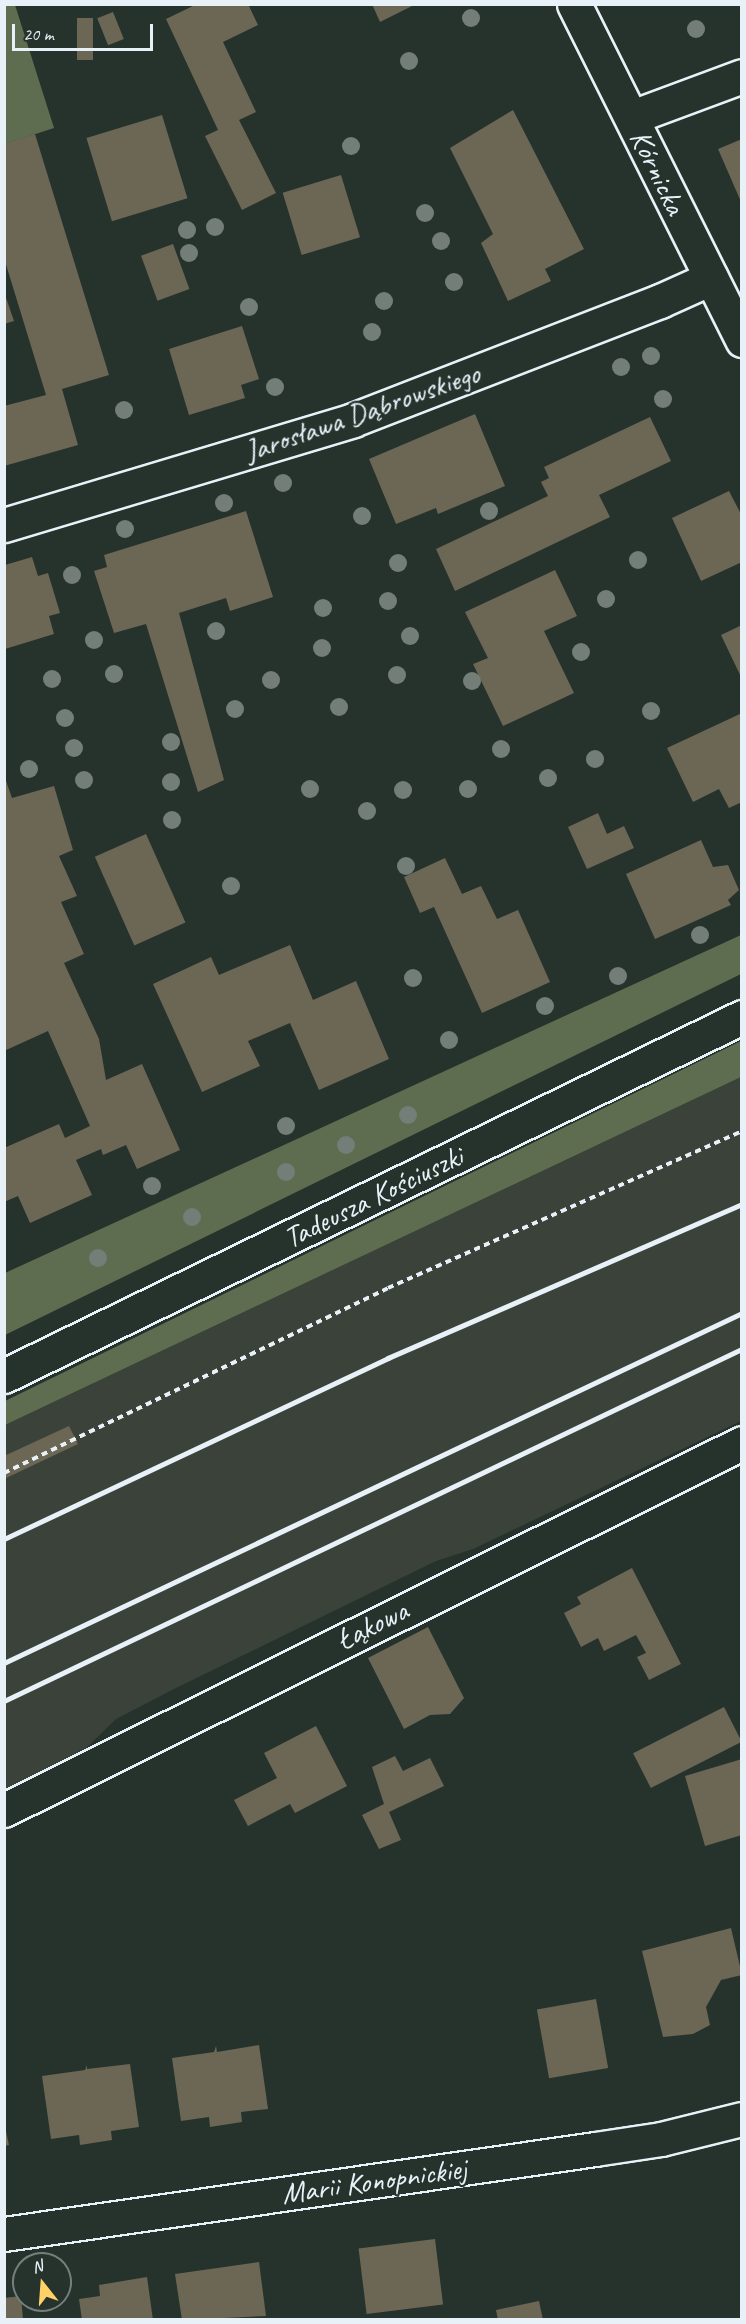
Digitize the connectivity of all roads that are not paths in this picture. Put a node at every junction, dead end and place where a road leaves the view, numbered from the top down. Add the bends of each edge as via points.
1 (574, 4) edge
2 (741, 75) edge
3 (632, 117) junction
4 (711, 278) junction
5 (741, 340) edge
6 (4, 525) edge
7 (741, 1017) edge
8 (4, 1376) edge
9 (741, 1443) edge
10 (4, 1810) edge
11 (741, 2119) edge
12 (4, 2234) edge

1 - 3 street, Kórnicka
2 - 3 street
3 - 4 street, Kórnicka
4 - 5 street, Kórnicka
4 - 6 street, Jarosława Dąbrowskiego via 353,420
7 - 8 street, Tadeusza Kościuszki
9 - 10 street, Łąkowa
11 - 12 street, Marii Konopnickiej via 606,2148

